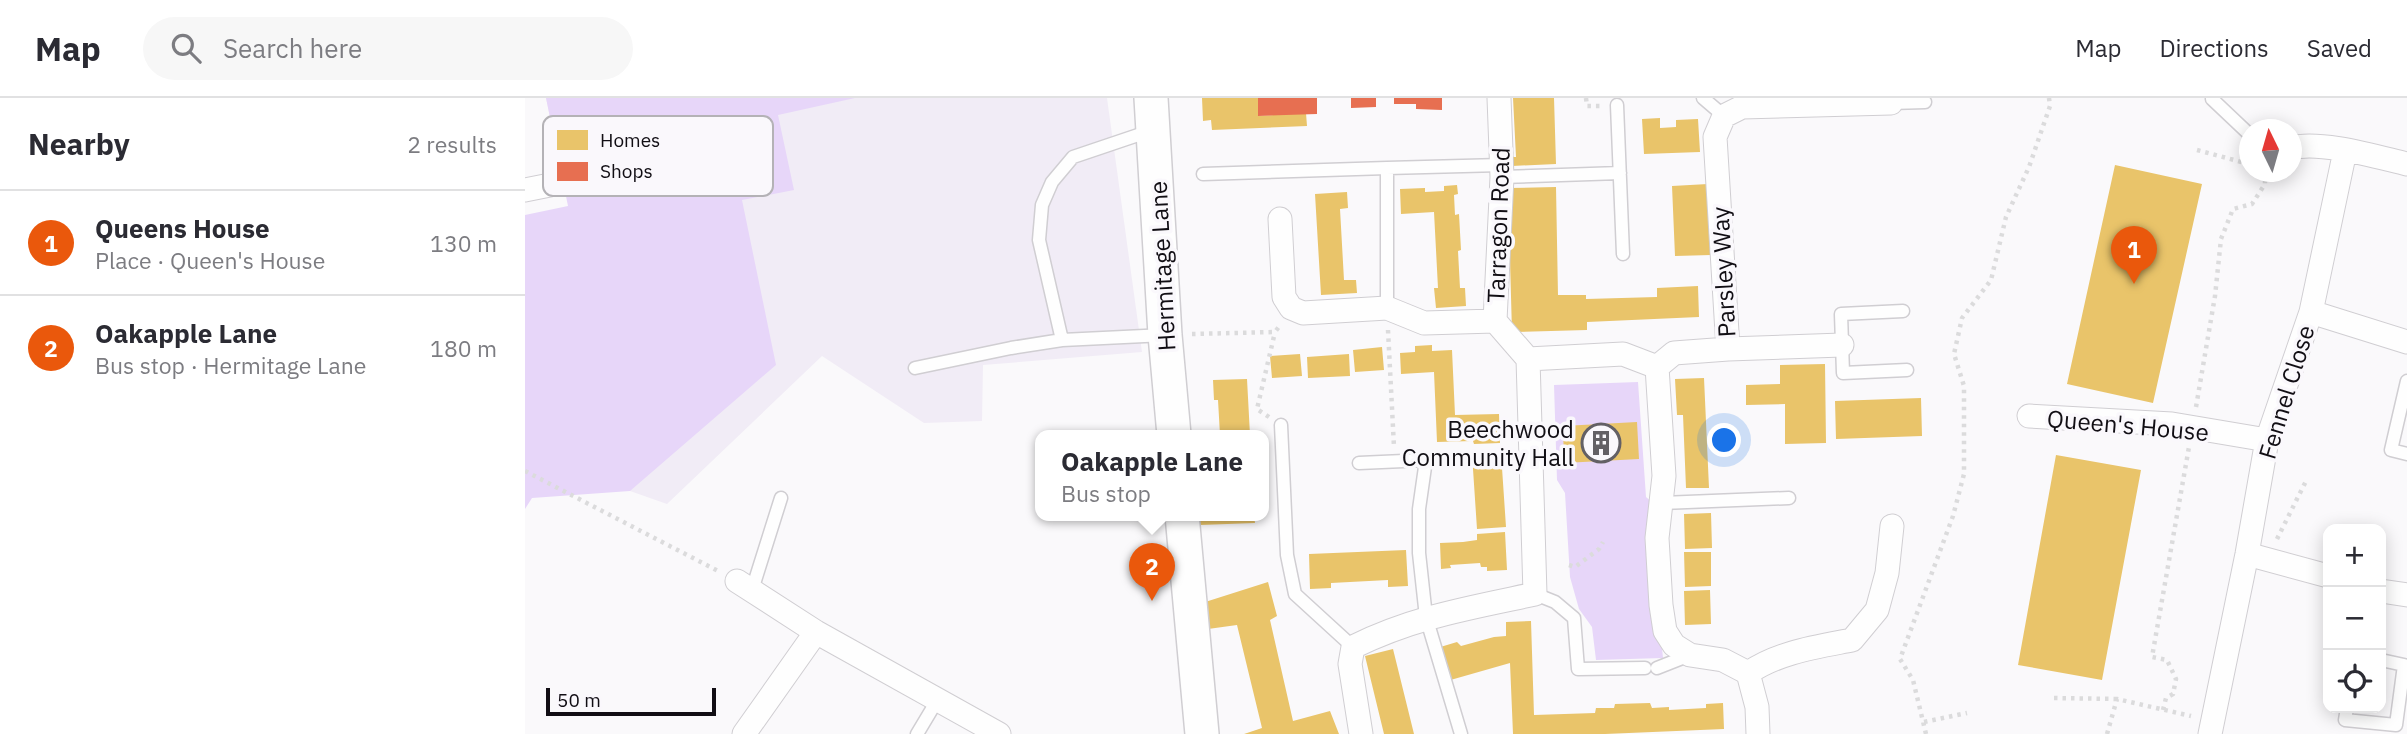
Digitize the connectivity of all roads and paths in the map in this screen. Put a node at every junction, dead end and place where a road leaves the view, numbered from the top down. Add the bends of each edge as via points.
1 (1499, 98) edge
2 (1703, 98) edge
3 (2049, 98) edge
4 (2212, 99) edge
5 (1856, 101) edge
6 (1925, 102) dead end
7 (1891, 103) joint
8 (1617, 105) dead end
9 (1152, 114) edge
10 (1724, 117) junction
11 (2239, 125) edge
12 (2302, 145) edge
13 (2197, 150) dead end
14 (2345, 151) junction
15 (2239, 161) edge
16 (2407, 164) edge
17 (1387, 168) junction
18 (1501, 171) junction
19 (1620, 173) junction
20 (1202, 174) dead end
21 (543, 186) edge
22 (525, 190) edge
23 (1280, 219) dead end
24 (1623, 254) dead end
25 (1291, 308) junction
26 (1387, 308) junction
27 (1903, 311) dead end
28 (2311, 312) junction
29 (1495, 321) junction
30 (1275, 332) junction
31 (1165, 335) junction
32 (1062, 340) junction
33 (2407, 342) edge
34 (1842, 345) junction
35 (1728, 349) junction
36 (1528, 359) junction
37 (1657, 367) junction
38 (915, 368) dead end
39 (1907, 370) dead end
40 (2407, 381) edge
41 (2029, 416) dead end
42 (1281, 425) joint
43 (1174, 430) edge
44 (2267, 440) junction
45 (2407, 454) edge
46 (1394, 461) junction
47 (1359, 463) dead end
48 (525, 471) edge
49 (2306, 481) dead end
50 (781, 498) dead end
51 (1789, 498) dead end
52 (1662, 503) junction
53 (1183, 521) edge
54 (1892, 526) dead end
55 (1603, 542) dead end
56 (2257, 556) junction
57 (1569, 565) dead end
58 (2323, 575) edge
59 (745, 585) junction
60 (2386, 592) edge
61 (1535, 594) junction
62 (2407, 595) edge
63 (1426, 617) junction
64 (815, 632) junction
65 (1353, 647) junction
66 (1690, 655) junction
67 (2386, 661) edge
68 (1748, 673) junction
69 (2054, 698) dead end
70 (938, 699) junction
71 (2117, 699) junction
72 (1967, 713) dead end
73 (2346, 713) edge
74 (1924, 722) junction
75 (2211, 727) edge
76 (744, 734) edge
77 (918, 734) edge
78 (999, 734) edge
79 (1202, 734) edge
80 (1361, 734) edge
81 (1461, 734) edge
82 (1758, 734) edge
83 (1926, 734) edge
84 (2106, 734) edge

1 - 18 street, Tarragon Road
2 - 10 lane
3 - 74 path via 2029,167 2005,218 1991,280 1962,318 1954,354 1964,386 1964,474 1900,659 1913,680
4 - 11 lane
5 - 7 street
5 - 10 street via 1742,107
6 - 7 lane
8 - 19 lane
9 - 31 main road, Hermitage Lane
9 - 32 lane via 1073,157 1052,183 1042,205 1039,240
10 - 35 street, Parsley Way via 1715,137
12 - 14 street
13 - 15 path
14 - 16 street
14 - 28 street, Fennel Close
17 - 18 lane
17 - 20 lane
17 - 26 lane
18 - 19 lane
18 - 29 street, Tarragon Road
19 - 24 lane
21 - 22 street
23 - 25 street via 1284,297
25 - 26 street via 1303,313
25 - 30 path
26 - 29 street via 1424,323
26 - 46 path
27 - 34 lane via 1841,314
28 - 33 street, Fennel Close
28 - 44 street, Fennel Close
29 - 36 street, Tarragon Road
30 - 31 path
30 - 42 path via 1257,409
31 - 32 lane
31 - 43 main road, Hermitage Lane
32 - 38 lane
34 - 35 street
34 - 39 lane via 1843,373
35 - 37 street, Parsley Way via 1674,353
36 - 37 street via 1623,354
36 - 61 street
37 - 52 street
40 - 45 lane via 2391,450
41 - 44 street, Queen's House via 2172,424
42 - 65 lane via 1287,555 1295,594
44 - 56 street, Fennel Close
46 - 47 lane
46 - 63 lane via 1426,460 1419,553
48 - 59 path
49 - 56 path
50 - 59 lane
51 - 52 lane
52 - 66 street via 1657,538 1665,631 1674,645
53 - 79 main road
54 - 68 street via 1877,610 1852,640 1800,650
55 - 57 path via 1575,567
56 - 58 street
56 - 75 street, Fennel Close
59 - 64 street
60 - 62 street
61 - 63 street
61 - 66 lane via 1555,602 1574,618 1578,669 1651,668
63 - 65 street
63 - 81 lane
64 - 70 street
64 - 76 street
65 - 80 street via 1351,675
66 - 68 street via 1723,660
67 - 73 lane via 2405,665 2396,725 2345,720
68 - 82 street
69 - 71 path
70 - 77 lane
70 - 78 street
71 - 75 path
71 - 84 path
72 - 74 path
74 - 83 path

